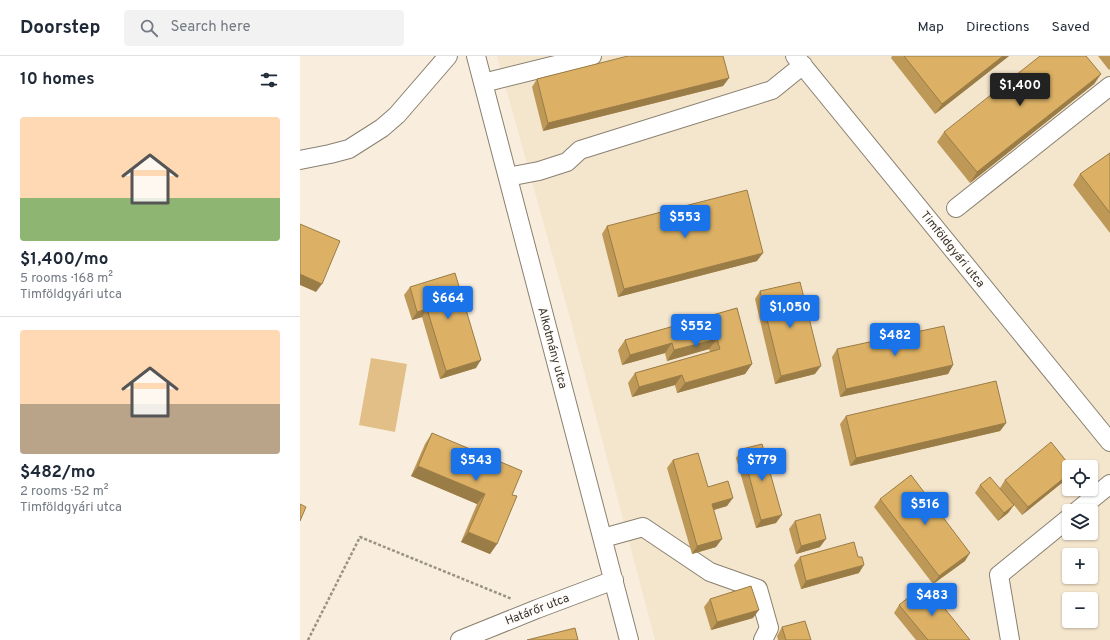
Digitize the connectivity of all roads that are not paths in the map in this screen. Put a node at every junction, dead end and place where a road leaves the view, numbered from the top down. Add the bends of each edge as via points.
1 (448, 56) edge
2 (476, 56) edge
3 (592, 56) edge
4 (799, 61) edge
5 (483, 83) junction
6 (1105, 84) edge
7 (300, 160) edge
8 (508, 177) junction
9 (956, 208) dead end
10 (1110, 442) edge
11 (1110, 484) edge
12 (1086, 504) edge
13 (1062, 524) edge
14 (603, 538) junction
15 (614, 580) junction
16 (460, 640) edge
17 (629, 640) edge
18 (763, 640) edge
19 (1010, 640) edge

1 - 7 street via 397,115 382,128 350,149
2 - 5 street, Alkotmány utca
3 - 5 street
4 - 8 street via 772,90 580,150 567,162
4 - 10 street, Timföldgyári utca
5 - 8 street, Alkotmány utca
6 - 9 street
8 - 14 street, Alkotmány utca
11 - 12 street
13 - 19 street via 999,575
14 - 15 street, Alkotmány utca
14 - 18 street via 643,528 710,572 758,589 769,628
15 - 16 street, Határőr utca
15 - 17 street, Alkotmány utca

